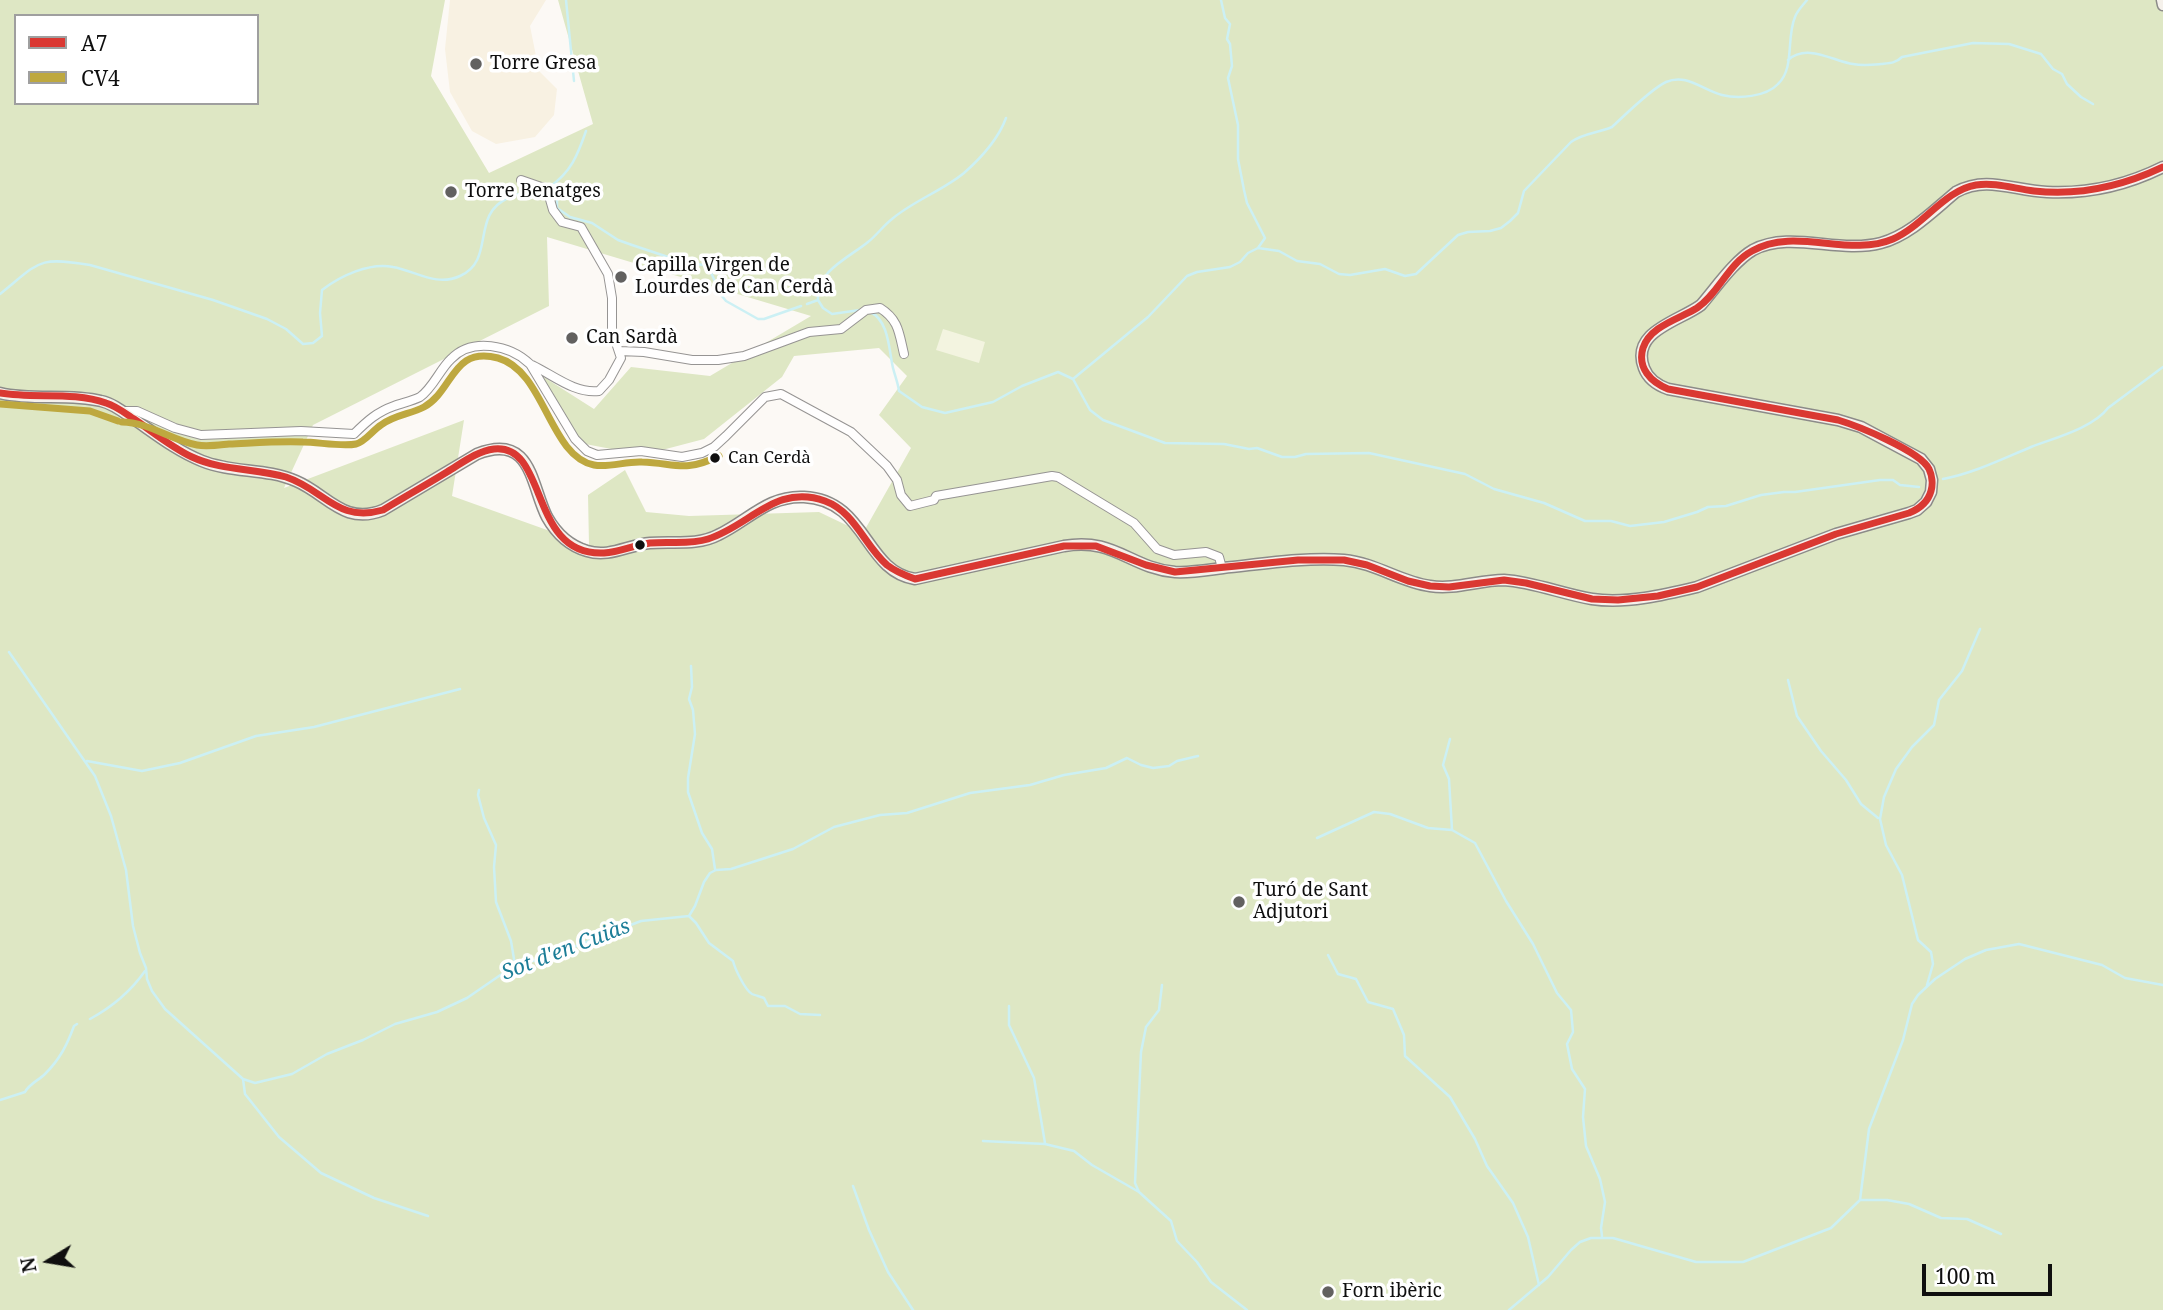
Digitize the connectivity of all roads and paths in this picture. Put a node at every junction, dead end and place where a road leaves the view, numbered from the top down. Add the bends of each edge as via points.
1 (2163, 167) edge
2 (521, 180) dead end
3 (619, 351) junction
4 (904, 354) dead end
5 (530, 364) junction
6 (0, 393) edge
7 (122, 411) junction
8 (1222, 568) junction

1 - 8 street via 2117,185 2078,191 1971,185 1902,235 1872,245 1786,242 1763,246 1742,258 1701,305 1659,328 1646,342 1644,370 1662,387 1838,420 1916,455 1932,480 1929,497 1917,510 1862,525 1697,587 1624,600 1593,599 1504,580 1429,586 1345,560
2 - 3 street via 547,189 562,222 582,227 608,274 612,331
3 - 4 street via 692,360 744,356 809,332 841,329 866,310 880,308 893,316
3 - 5 street via 621,358 599,391 580,391
5 - 7 street via 522,356 494,346 468,348 450,359 420,397 376,413 354,434 201,435 137,411
5 - 8 street via 575,439 597,455 641,451 682,457 702,453 765,397 781,394 851,432 887,466 910,506 936,496 1058,477 1134,523 1157,549 1174,555 1211,553 1219,557
6 - 7 street via 79,397
7 - 8 street via 200,461 291,478 357,515 383,510 477,454 507,451 528,466 555,530 579,548 595,553 644,543 710,539 770,503 803,497 840,508 886,564 909,578 1087,544 1165,570

